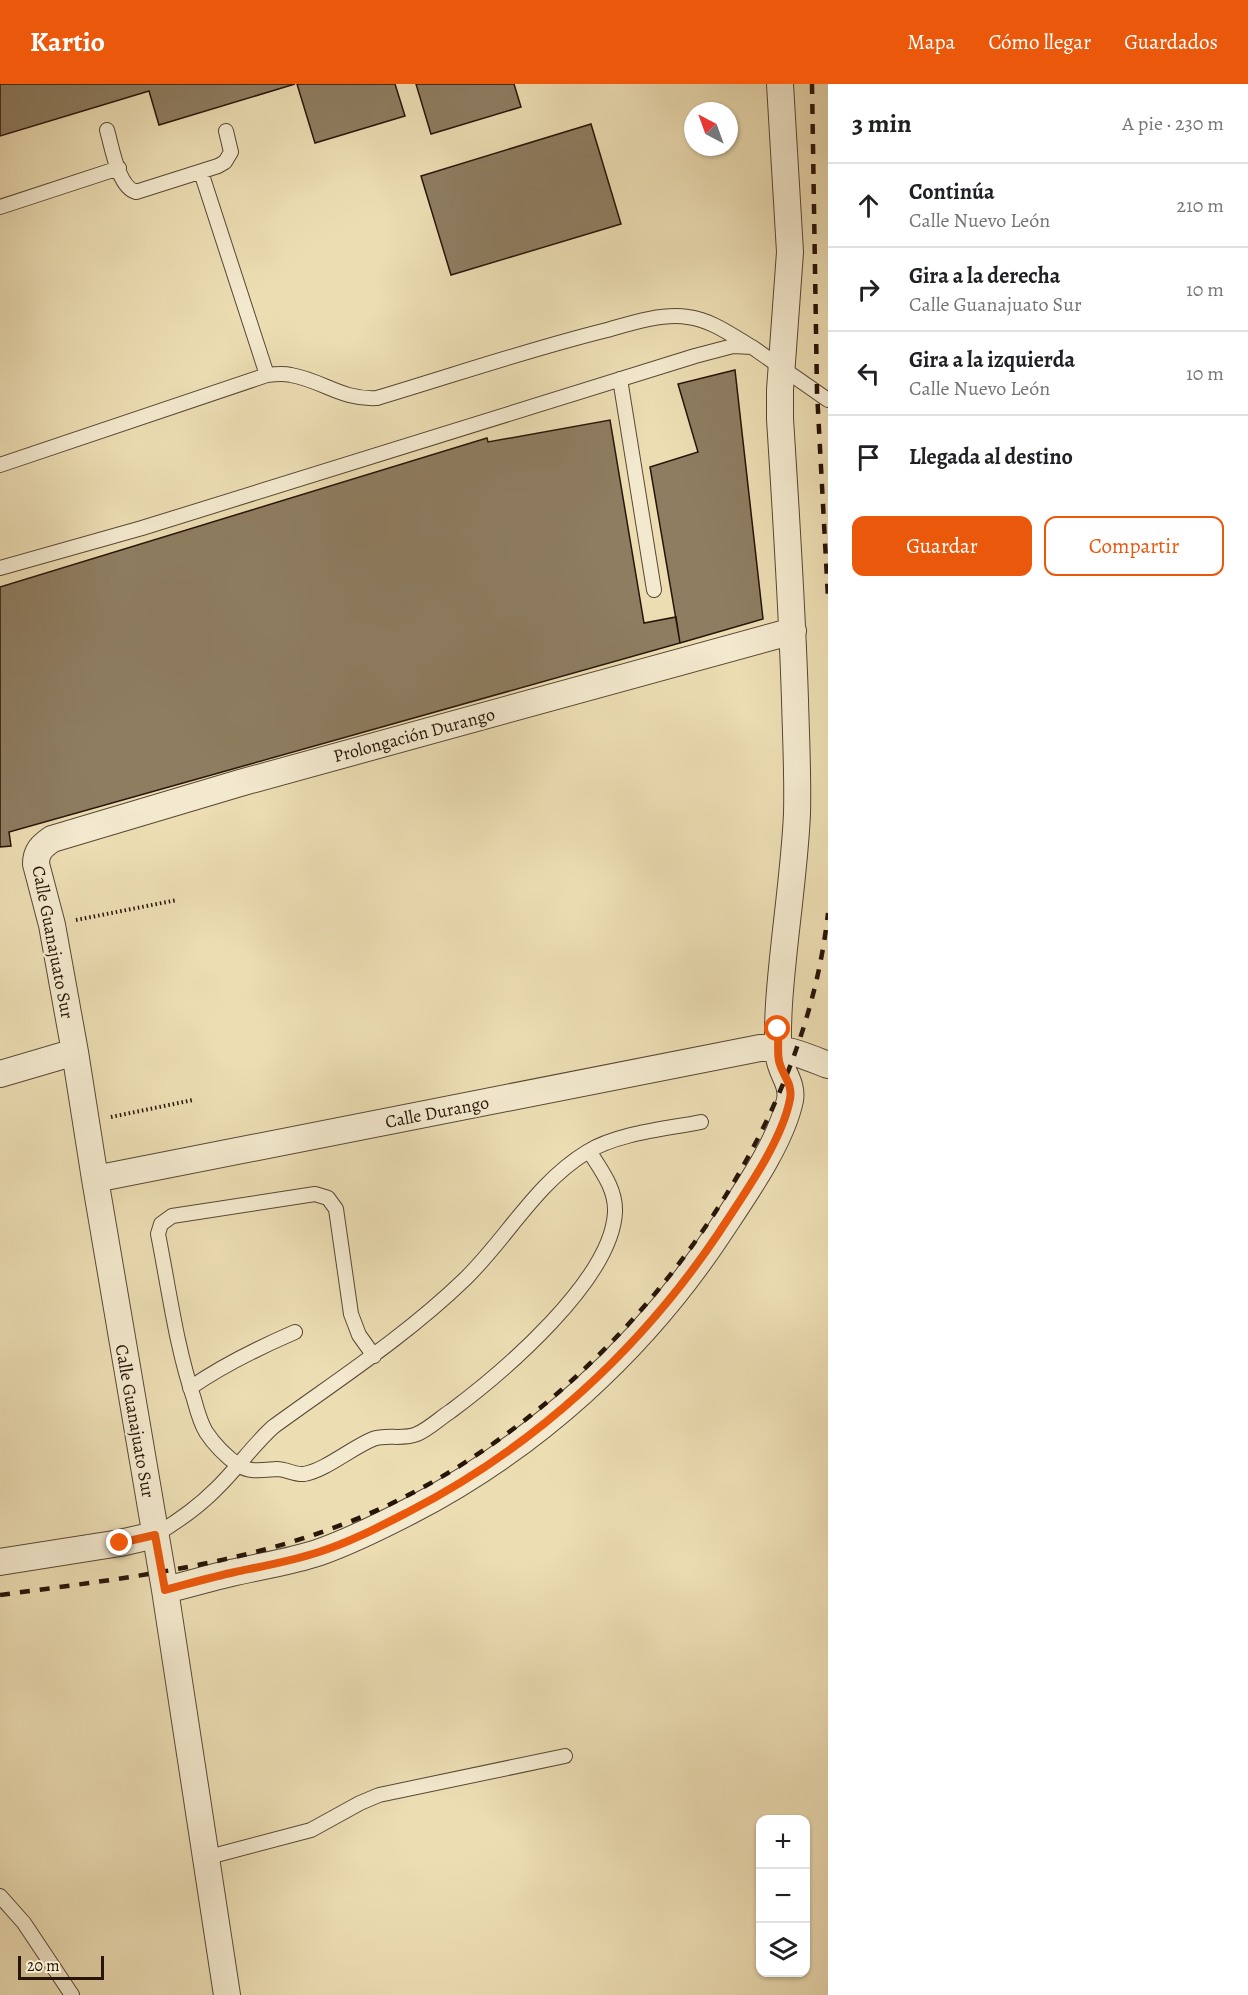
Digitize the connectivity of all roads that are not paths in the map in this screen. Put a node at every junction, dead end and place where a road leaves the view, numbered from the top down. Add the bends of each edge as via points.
1 (780, 84) edge
2 (107, 130) dead end
3 (226, 131) dead end
4 (119, 168) junction
5 (201, 172) junction
6 (0, 207) edge
7 (752, 347) junction
8 (782, 367) junction
9 (267, 375) junction
10 (620, 379) junction
11 (828, 400) edge
12 (0, 465) edge
13 (0, 568) edge
14 (654, 590) dead end
15 (793, 632) junction
16 (39, 849) joint
17 (779, 1048) junction
18 (75, 1052) junction
19 (828, 1065) edge
20 (0, 1074) edge
21 (701, 1122) dead end
22 (589, 1151) junction
23 (94, 1179) junction
24 (295, 1332) dead end
25 (374, 1356) junction
26 (190, 1388) junction
27 (237, 1464) junction
28 (155, 1535) junction
29 (0, 1562) edge
30 (165, 1590) junction
31 (565, 1756) dead end
32 (205, 1858) junction
33 (0, 1896) edge
34 (72, 1995) edge
35 (227, 1995) edge

1 - 8 street via 790,252
2 - 4 lane
3 - 5 lane via 228,157 218,166
4 - 5 lane via 127,187 136,192
4 - 6 lane
5 - 9 lane
7 - 8 lane
7 - 9 lane via 705,320 676,316 578,337 377,398 343,395 288,374
7 - 10 lane via 717,349
8 - 11 lane
8 - 15 street via 780,418
9 - 12 lane
10 - 13 lane via 142,528
10 - 14 lane
15 - 16 street, Prolongación Durango via 240,783 52,839
15 - 17 street via 797,817
16 - 18 street, Calle Guanajuato Sur via 36,864 52,925
17 - 19 street
17 - 23 street, Calle Durango via 760,1048
17 - 30 street via 779,1061 792,1087 785,1119 764,1161 671,1299 579,1395 495,1461 374,1530 320,1552
18 - 20 street
18 - 23 street, Calle Guanajuato Sur
21 - 22 lane via 606,1142
22 - 25 lane via 540,1190 498,1245 465,1279
22 - 27 lane via 614,1197 615,1214 608,1241 581,1286 543,1333 515,1358 416,1435 375,1438 304,1474 281,1469 252,1471
23 - 28 street, Calle Guanajuato Sur
24 - 26 lane via 243,1355
25 - 26 lane via 354,1327 336,1209 328,1198 315,1194 172,1216 161,1224 158,1234
25 - 27 lane via 273,1427
26 - 27 lane via 206,1433
27 - 28 lane via 193,1510
28 - 29 street
28 - 30 street, Calle Guanajuato Sur
30 - 32 street, Calle Guanajuato Sur
31 - 32 lane via 379,1795 311,1830
32 - 35 street, Calle Guanajuato Sur
33 - 34 lane via 24,1923

